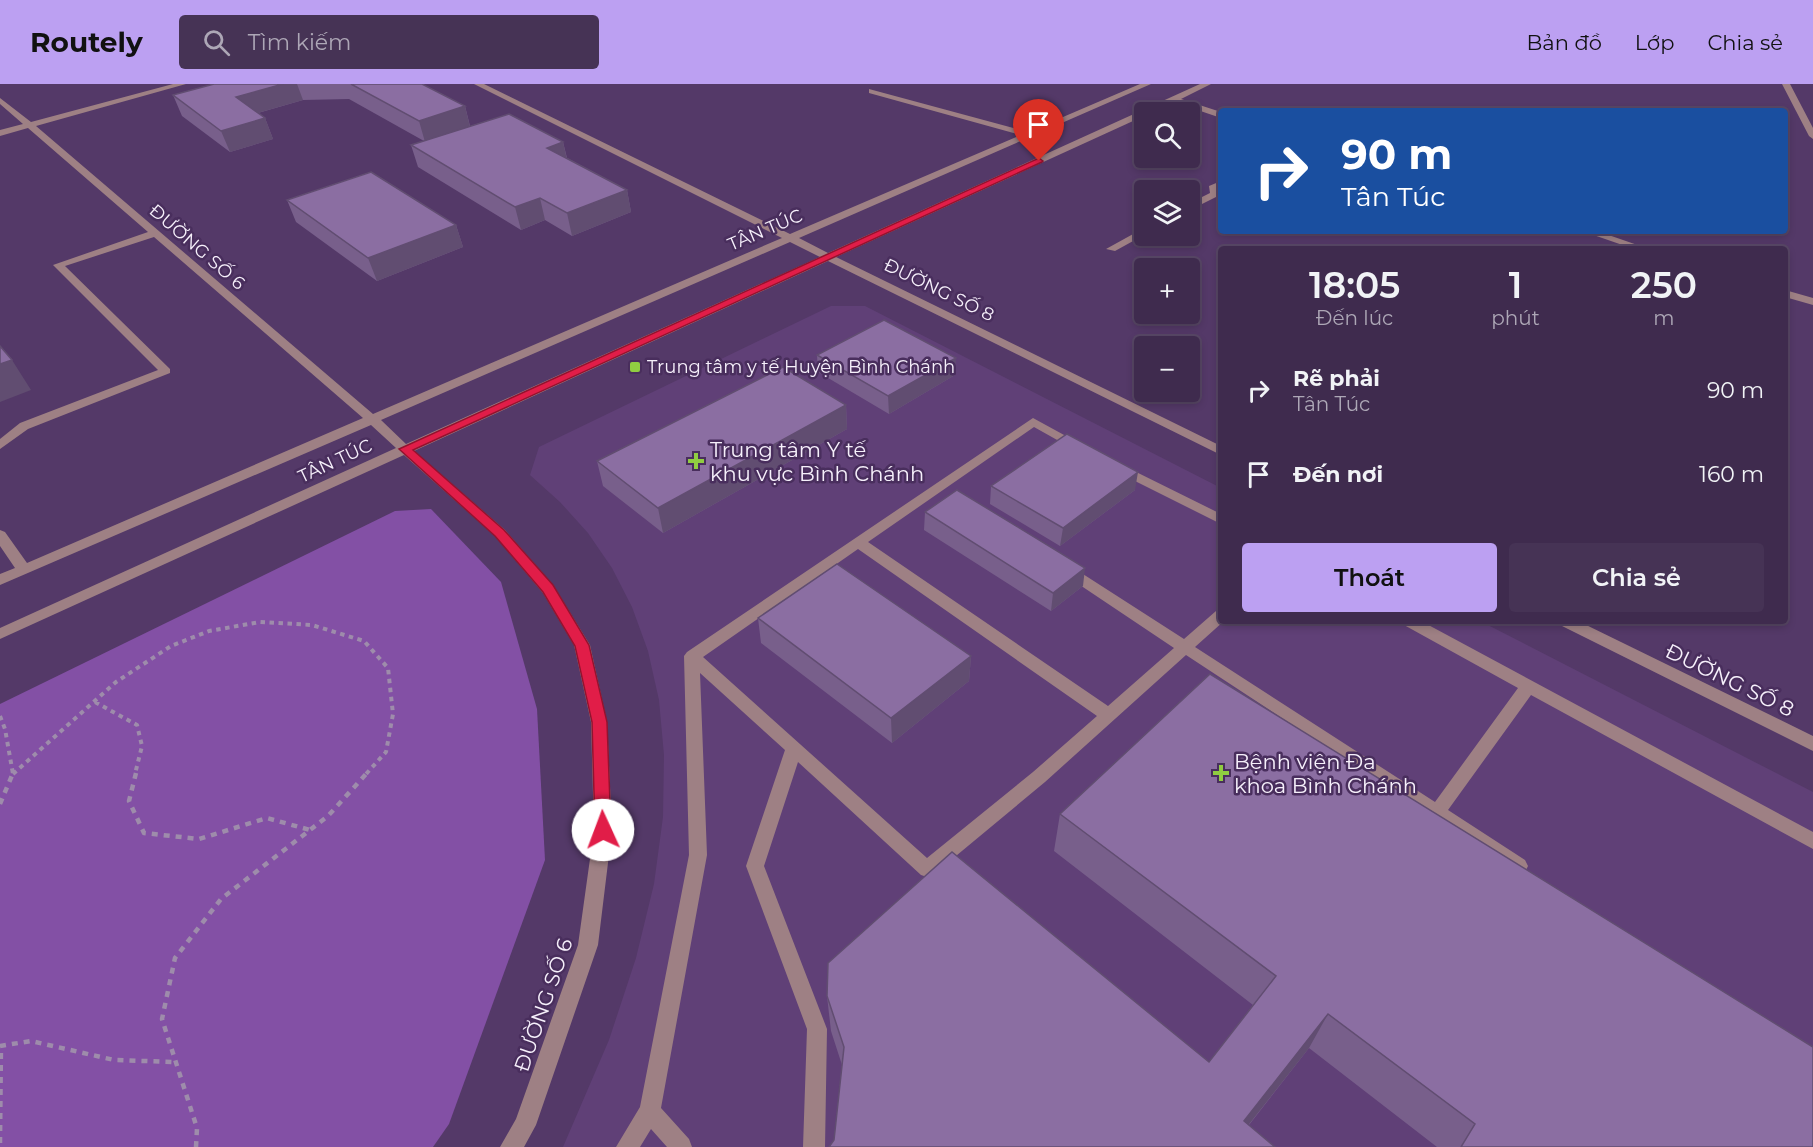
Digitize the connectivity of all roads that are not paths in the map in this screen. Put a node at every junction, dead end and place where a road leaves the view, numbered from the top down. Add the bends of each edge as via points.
1 (182, 84) edge
2 (478, 84) edge
3 (1147, 84) edge
4 (1207, 84) edge
5 (1786, 84) edge
6 (872, 91) dead end
7 (1174, 99) junction
8 (0, 100) edge
9 (1168, 102) edge
10 (1218, 114) edge
11 (1134, 118) edge
12 (30, 125) junction
13 (0, 133) edge
14 (1029, 135) junction
15 (1813, 136) edge
16 (1218, 185) edge
17 (1200, 202) edge
18 (155, 233) junction
19 (1596, 234) edge
20 (1134, 236) edge
21 (791, 239) junction
22 (1634, 246) edge
23 (1111, 249) dead end
24 (828, 257) junction
25 (1788, 294) edge
26 (1813, 302) edge
27 (372, 419) junction
28 (0, 445) edge
29 (405, 449) junction
30 (1218, 450) edge
31 (1218, 518) edge
32 (0, 536) edge
33 (858, 542) junction
34 (1057, 563) edge
35 (24, 570) junction
36 (0, 580) edge
37 (1218, 618) edge
38 (1414, 624) edge
39 (1571, 624) edge
40 (0, 634) edge
41 (1186, 646) junction
42 (692, 656) junction
43 (1528, 686) junction
44 (1108, 715) junction
45 (1813, 744) edge
46 (794, 748) junction
47 (1437, 812) junction
48 (1813, 841) edge
49 (1536, 877) edge
50 (650, 1111) junction
51 (511, 1147) edge
52 (627, 1147) edge
53 (681, 1147) edge
54 (813, 1147) edge

1 - 12 street
2 - 21 street, ĐƯỜNG SỐ 8
3 - 14 street, TÂN TÚC
4 - 7 street, TÂN TÚC
5 - 15 street
6 - 14 street
7 - 9 street, TÂN TÚC
7 - 10 street
8 - 12 street, ĐƯỜNG SỐ 6
11 - 24 street, TÂN TÚC
12 - 13 street
12 - 18 street, ĐƯỜNG SỐ 6
14 - 21 street, TÂN TÚC
16 - 17 street via 1212,188 1215,194
18 - 27 street, ĐƯỜNG SỐ 6
18 - 28 street via 58,264 166,371 24,426
19 - 22 street
20 - 23 street
21 - 24 street, ĐƯỜNG SỐ 8
21 - 27 street, TÂN TÚC
24 - 29 street, TÂN TÚC
24 - 30 street, ĐƯỜNG SỐ 8
25 - 26 street
27 - 29 street, ĐƯỜNG SỐ 6
27 - 35 street, TÂN TÚC
29 - 40 street, TÂN TÚC
29 - 51 street, ĐƯỜNG SỐ 6 via 500,533 548,589 582,645 599,722 603,830 588,945 525,1125
31 - 33 street via 1033,422 943,490
32 - 35 street
33 - 42 street
33 - 44 street
34 - 41 street
35 - 36 street, TÂN TÚC
37 - 41 street
38 - 43 street
39 - 45 street, ĐƯỜNG SỐ 8
41 - 44 street
41 - 47 street
42 - 46 street
42 - 50 street via 698,855
43 - 47 street
43 - 48 street
44 - 46 street via 927,869
46 - 54 street via 755,866 817,1029
47 - 49 street
50 - 52 street
50 - 53 street

